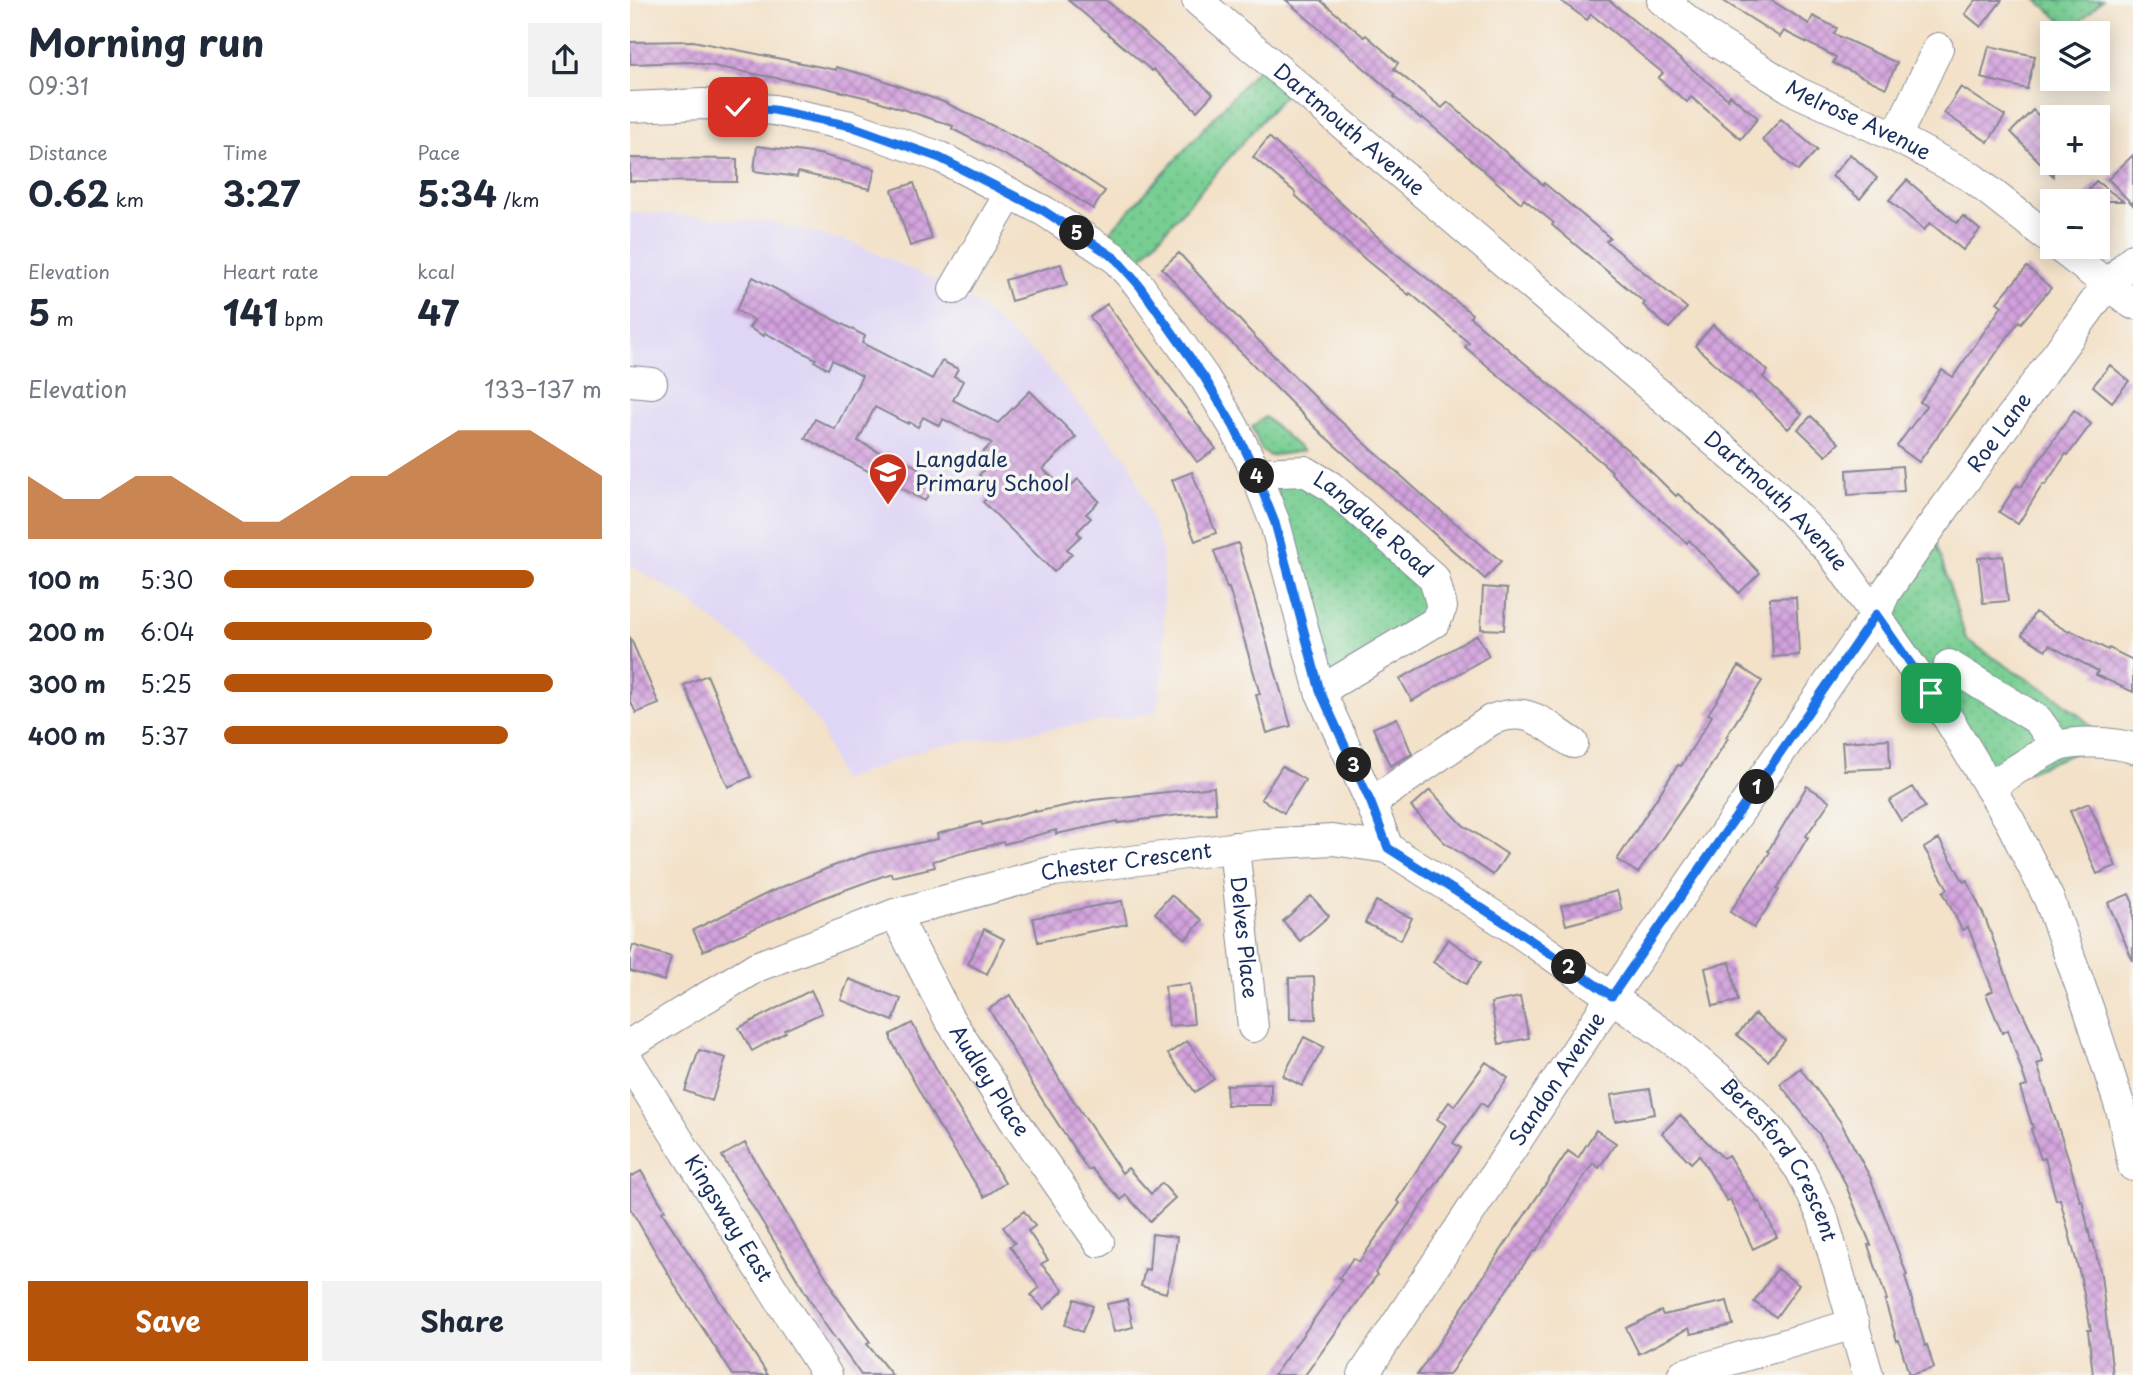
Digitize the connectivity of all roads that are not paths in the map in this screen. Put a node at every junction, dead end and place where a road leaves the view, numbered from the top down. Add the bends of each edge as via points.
1 (1197, 0) edge
2 (1678, 5) edge
3 (1938, 48) dead end
4 (630, 107) edge
5 (1896, 138) junction
6 (1010, 193) junction
7 (2040, 232) edge
8 (2075, 259) edge
9 (2133, 259) edge
10 (2108, 285) junction
11 (954, 289) dead end
12 (2133, 304) edge
13 (1256, 473) junction
14 (1876, 614) junction
15 (1949, 665) dead end
16 (1320, 691) junction
17 (1573, 743) dead end
18 (2057, 747) junction
19 (2133, 748) edge
20 (1989, 787) junction
21 (1371, 803) junction
22 (1234, 847) junction
23 (1388, 848) junction
24 (895, 914) junction
25 (1612, 996) junction
26 (1253, 1027) dead end
27 (630, 1044) edge
28 (630, 1063) edge
29 (2133, 1166) edge
30 (1099, 1242) dead end
31 (1854, 1324) junction
32 (1683, 1374) edge
33 (827, 1375) edge
34 (1363, 1375) edge
35 (1868, 1375) edge

1 - 14 street, Dartmouth Avenue via 1769,488 1832,552
2 - 5 street, Melrose Avenue via 1710,38 1797,92
3 - 5 street
4 - 6 street via 703,104 774,110 851,126 940,158
5 - 7 street, Melrose Avenue via 1971,177
6 - 11 street
6 - 13 street via 1115,258 1139,285 1204,377
8 - 10 street
9 - 10 street, Roe Lane
10 - 12 street
10 - 14 street, Roe Lane via 1931,527 1885,593
13 - 16 street via 1275,523
13 - 16 street, Langdale Road via 1306,471 1330,486 1434,578 1442,607 1435,622
14 - 20 street, Dartmouth Avenue
14 - 25 street, Sandon Avenue
15 - 18 street via 2038,720
16 - 21 street
17 - 21 street via 1529,714 1506,714
18 - 19 street via 2116,743
18 - 20 street
20 - 29 street, Dartmouth Avenue via 2049,899 2123,1116
21 - 23 street
22 - 23 street, Chester Crescent via 1332,840
22 - 24 street, Chester Crescent via 1054,871
22 - 26 street, Delves Place
23 - 25 street, Chester Crescent
24 - 27 street, Chester Crescent via 756,967
24 - 30 street, Audley Place via 948,1017
25 - 31 street, Beresford Crescent via 1682,1047 1768,1126 1801,1171 1823,1218
25 - 34 street, Sandon Avenue
28 - 33 street, Kingsway East
31 - 32 street
31 - 35 street, Beresford Crescent

